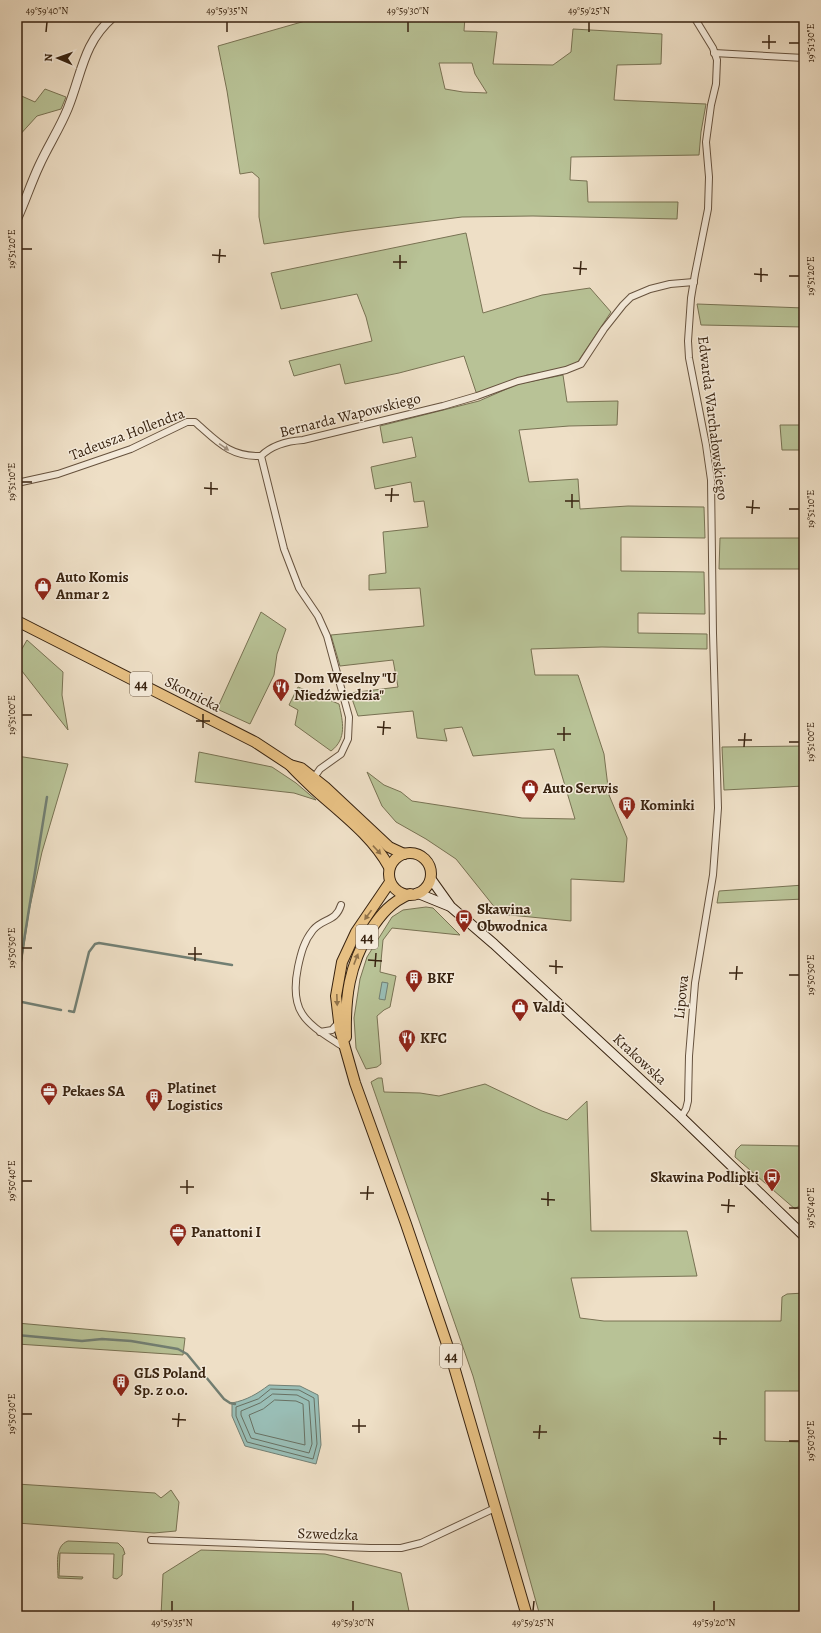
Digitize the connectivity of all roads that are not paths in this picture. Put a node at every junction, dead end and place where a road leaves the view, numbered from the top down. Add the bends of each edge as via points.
1 (114, 17) edge
2 (694, 17) edge
3 (714, 52) junction
4 (804, 58) edge
5 (17, 219) edge
6 (694, 282) junction
7 (261, 456) junction
8 (17, 483) edge
9 (17, 621) edge
10 (312, 781) junction
11 (404, 854) junction
12 (389, 867) junction
13 (713, 878) joint
14 (431, 879) junction
15 (390, 882) junction
16 (413, 893) junction
17 (341, 905) dead end
18 (451, 907) junction
19 (339, 1022) junction
20 (320, 1032) junction
21 (346, 1051) junction
22 (681, 1117) junction
23 (804, 1236) edge
24 (495, 1508) junction
25 (151, 1540) dead end
26 (527, 1616) edge

1 - 5 street via 102,27 91,44 68,110 40,164
2 - 3 street, Edwarda Warchałowskiego
3 - 4 street
3 - 6 street, Edwarda Warchałowskiego via 717,60 716,84 706,142 708,209
6 - 7 street, Bernarda Wapowskiego via 650,288 631,297 604,329 581,364 518,381 443,406 291,441 267,450
6 - 13 street, Edwarda Warchałowskiego via 688,341 689,358 711,480 718,793
8 -> 7 street, Tadeusza Hollendra via 58,474 131,449 187,422 195,422 232,452
7 - 10 street via 284,549 299,588 318,616 327,636 350,717 348,739 341,754 320,769
9 - 10 main road, Skotnicka / 44 via 255,742 290,765 298,775
10 - 11 main road, Skotnicka / 44 via 389,847
10 -> 12 main road, Skotnicka / 44 via 384,857
11 - 12 main road
11 - 14 main road, 44 via 416,854 426,860 431,870
12 - 15 main road
13 - 22 street, Lipowa via 695,983 688,1101
14 - 16 main road, 44 via 426,888
14 - 18 main road, Krakowska
15 - 16 main road via 400,893
15 -> 19 main road, 44 via 356,932 342,962 336,996
16 - 18 main road, Krakowska
21 -> 16 main road, 44 via 347,997 353,966 360,948 376,922 392,904
17 - 20 street via 333,919 314,928 305,940 295,986 300,1012
18 - 22 main road, Krakowska
19 - 20 street via 332,1030
19 - 21 main road, 44
20 - 21 street
21 - 24 main road, 44 via 446,1339
22 - 23 main road, Krakowska
24 - 25 street, Szwedzka via 421,1543 401,1548
24 - 26 main road, 44

